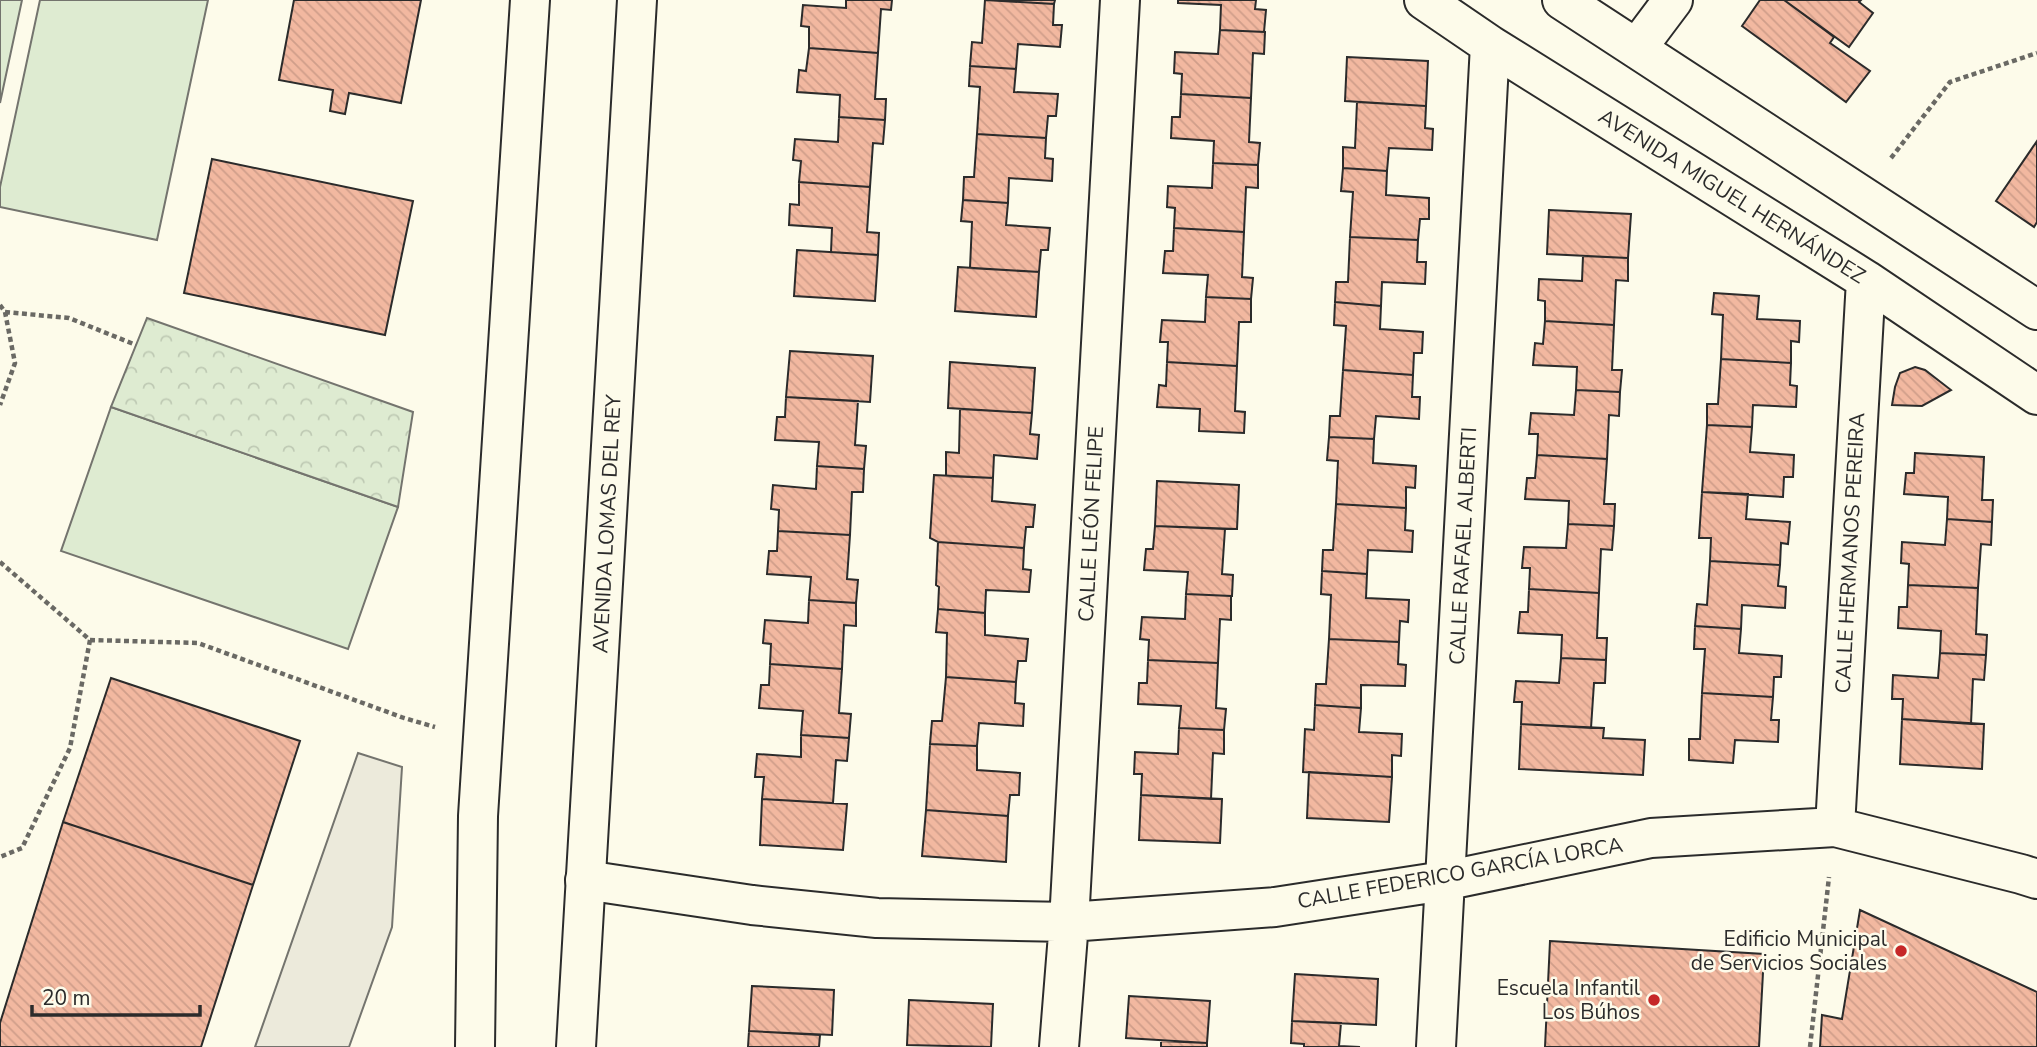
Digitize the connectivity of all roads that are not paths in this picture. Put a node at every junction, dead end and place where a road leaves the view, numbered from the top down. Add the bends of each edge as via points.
1 (530, 0) edge
2 (637, 0) edge
3 (1120, 0) edge
4 (1424, 0) edge
5 (1562, 0) edge
6 (1673, 0) edge
7 (1490, 45) junction
8 (1637, 48) junction
9 (1866, 280) junction
10 (2037, 310) edge
11 (2037, 395) edge
12 (1835, 827) junction
13 (2037, 879) edge
14 (585, 880) junction
15 (1444, 881) junction
16 (1069, 922) junction
17 (475, 1047) edge
18 (576, 1047) edge
19 (1059, 1047) edge
20 (1436, 1047) edge

1 - 17 street via 478,816
2 - 14 street, AVENIDA LOMAS DEL REY
3 - 16 street, CALLE LEÓN FELIPE
4 - 7 street, AVENIDA MIGUEL HERNÁNDEZ
5 - 8 street
6 - 8 street
7 - 9 street, AVENIDA MIGUEL HERNÁNDEZ
7 - 15 street, CALLE RAFAEL ALBERTI
8 - 10 street
9 - 11 street, AVENIDA MIGUEL HERNÁNDEZ
9 - 12 street, CALLE HERMANOS PEREIRA
12 - 13 street, CALLE FEDERICO GARCÍA LORCA
12 - 15 street, CALLE FEDERICO GARCÍA LORCA via 1651,838
14 - 16 street, CALLE FEDERICO GARCÍA LORCA via 877,918
14 - 18 street, AVENIDA LOMAS DEL REY
15 - 16 street, CALLE FEDERICO GARCÍA LORCA via 1275,907
15 - 20 street, CALLE RAFAEL ALBERTI
16 - 19 street, CALLE LEÓN FELIPE

